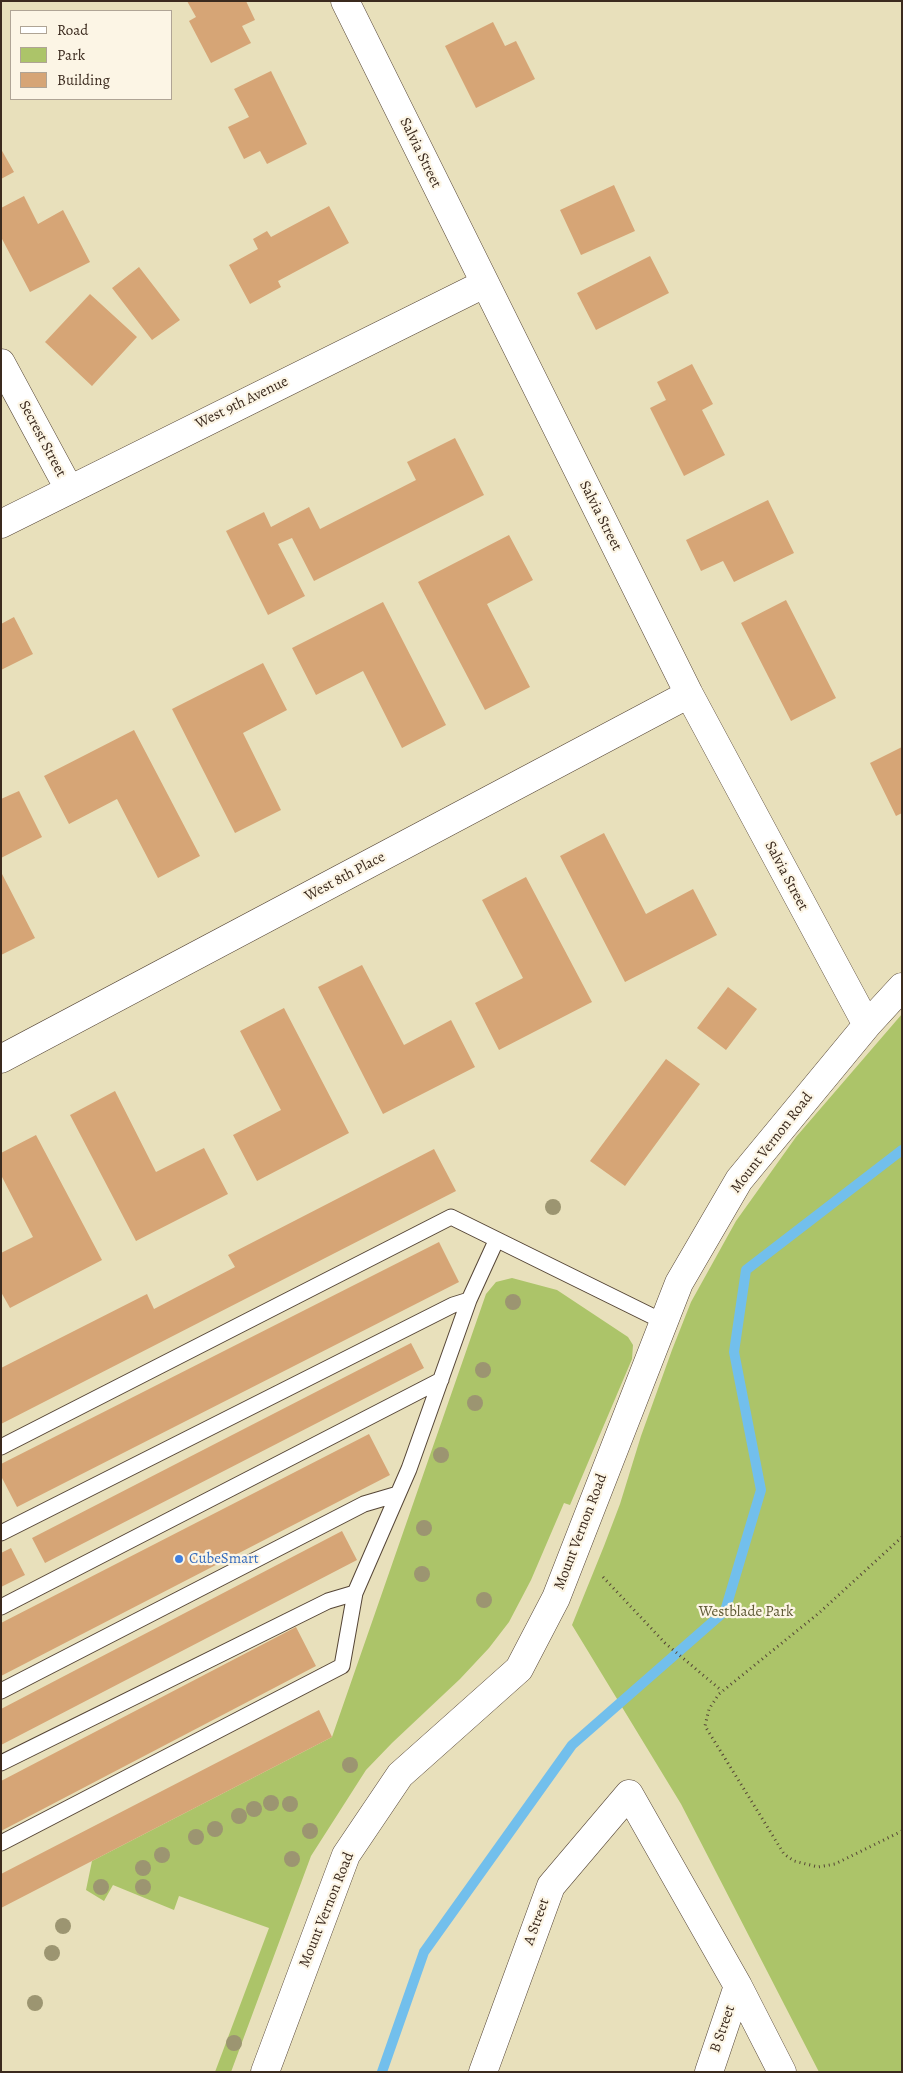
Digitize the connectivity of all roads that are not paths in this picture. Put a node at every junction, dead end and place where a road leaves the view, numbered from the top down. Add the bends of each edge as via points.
1 (354, 4) edge
2 (484, 284) junction
3 (1, 363) edge
4 (69, 489) junction
5 (1, 524) edge
6 (689, 694) junction
7 (902, 988) edge
8 (867, 1025) junction
9 (1, 1059) edge
10 (496, 1241) junction
11 (469, 1300) junction
12 (664, 1322) junction
13 (441, 1380) junction
14 (1, 1447) edge
15 (398, 1494) junction
16 (1, 1534) edge
17 (355, 1593) junction
18 (1, 1607) edge
19 (1, 1692) edge
20 (1, 1763) edge
21 (1, 1843) edge
22 (738, 1986) junction
23 (265, 2072) edge
24 (483, 2072) edge
25 (709, 2072) edge
26 (782, 2072) edge

1 - 2 street, Salvia Street
2 - 4 street, West 9th Avenue
2 - 6 street, Salvia Street
3 - 4 street, Secrest Street
4 - 5 street, West 9th Avenue
6 - 8 street, Salvia Street
6 - 9 street, West 8th Place
7 - 8 street, Mount Vernon Road
8 - 12 street, Mount Vernon Road via 740,1180 679,1283
10 - 11 lane
10 - 12 lane
10 - 14 lane via 451,1217
11 - 13 lane
11 - 16 lane via 453,1305
12 - 23 street, Mount Vernon Road via 556,1598 519,1669 400,1775 346,1855
13 - 15 lane
13 - 18 lane
15 - 17 lane
15 - 19 lane via 364,1504
17 - 20 lane via 328,1600
17 - 21 lane via 342,1666
22 - 24 street, A Street via 629,1794 551,1886
22 - 25 street, B Street
22 - 26 street

